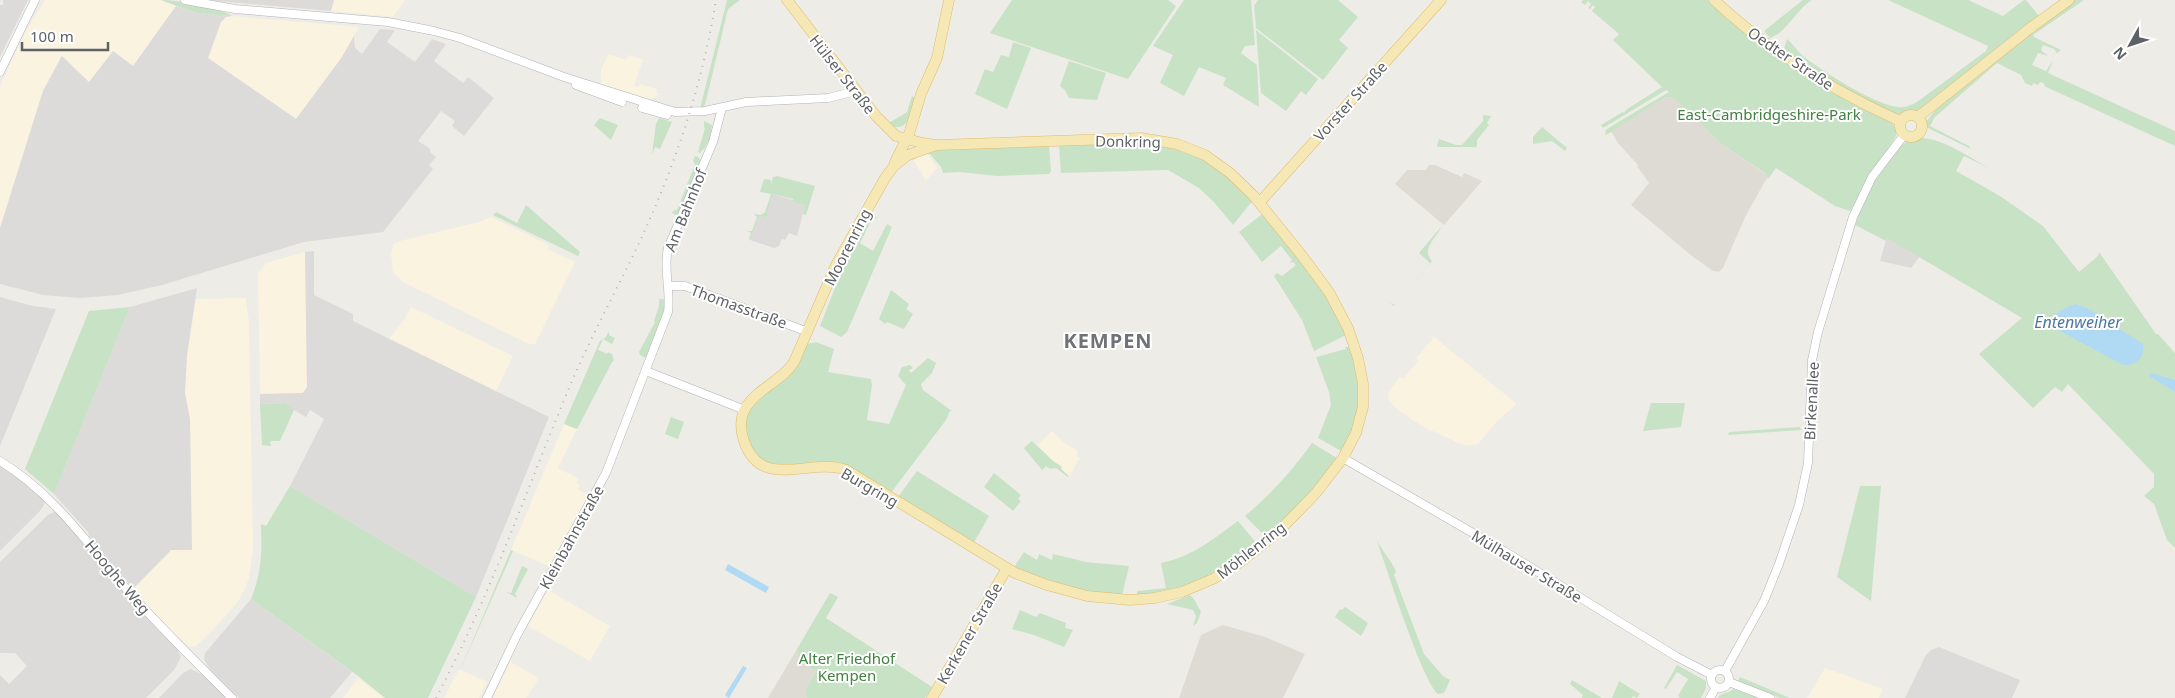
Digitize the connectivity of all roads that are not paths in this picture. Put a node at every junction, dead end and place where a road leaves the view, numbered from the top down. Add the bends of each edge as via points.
1 (35, 0) edge
2 (39, 0) edge
3 (185, 0) edge
4 (787, 0) edge
5 (948, 0) edge
6 (1442, 0) edge
7 (1714, 0) edge
8 (2069, 0) edge
9 (28, 14) junction
10 (0, 72) edge
11 (856, 91) junction
12 (721, 110) junction
13 (1918, 117) junction
14 (1900, 121) junction
15 (1904, 135) junction
16 (906, 139) junction
17 (936, 145) junction
18 (894, 166) junction
19 (1260, 202) junction
20 (669, 286) junction
21 (808, 332) junction
22 (646, 372) junction
23 (745, 410) junction
24 (1343, 458) junction
25 (0, 461) edge
26 (1007, 568) junction
27 (1725, 670) junction
28 (1712, 675) junction
29 (1729, 682) junction
30 (1716, 687) junction
31 (232, 698) edge
32 (487, 698) edge
33 (932, 698) edge
34 (1710, 698) edge
35 (1770, 698) edge

1 - 9 street
2 - 9 street
3 - 12 street via 235,10 388,22 434,31 675,112
4 - 11 main road, Hülser Straße
5 - 16 main road via 938,53
6 - 19 main road, Vorster Straße
7 - 14 main road, Oedter Straße via 1772,48 1830,85
8 - 13 main road
9 - 10 street
11 - 12 street via 828,98 746,102
11 - 16 main road, Hülser Straße via 887,129 898,138
12 - 20 street, Am Bahnhof via 713,142 668,248
13 - 14 main road via 1908,115
13 - 15 main road via 1922,124 1919,134 1913,137
14 - 15 main road
15 - 27 street, Birkenallee via 1872,177 1853,217 1812,360 1808,464 1799,505 1764,601
16 - 17 main road, Donkring
16 - 18 main road
17 - 18 main road, Donkring via 908,154
17 - 19 main road, Donkring via 1130,138 1160,140 1190,148 1212,159
18 - 21 main road, Moorenring via 836,265
19 - 24 main road, Donkring via 1324,284 1353,340 1364,392 1362,415
20 - 21 street, Thomasstraße via 685,286
20 - 22 street, Am Bahnhof via 668,312
21 - 23 main road via 791,367 756,395
22 - 23 street
22 - 32 street, Kleinbahnstraße via 606,472 526,617
23 - 26 main road, Burgring via 744,440 752,456 765,466 784,471 822,466 846,470
24 - 26 main road, Möhlenring via 1298,512 1252,553 1214,579 1182,592 1140,599 1098,597 1047,585
24 - 28 street, Mülhauser Straße via 1504,551 1664,650
25 - 31 street, Hooghe Weg via 55,503 140,605
26 - 33 main road, Kerkener Straße
27 - 28 street via 1716,670
27 - 29 street
28 - 30 street via 1711,680
29 - 30 street via 1724,687
29 - 35 street
30 - 34 street

